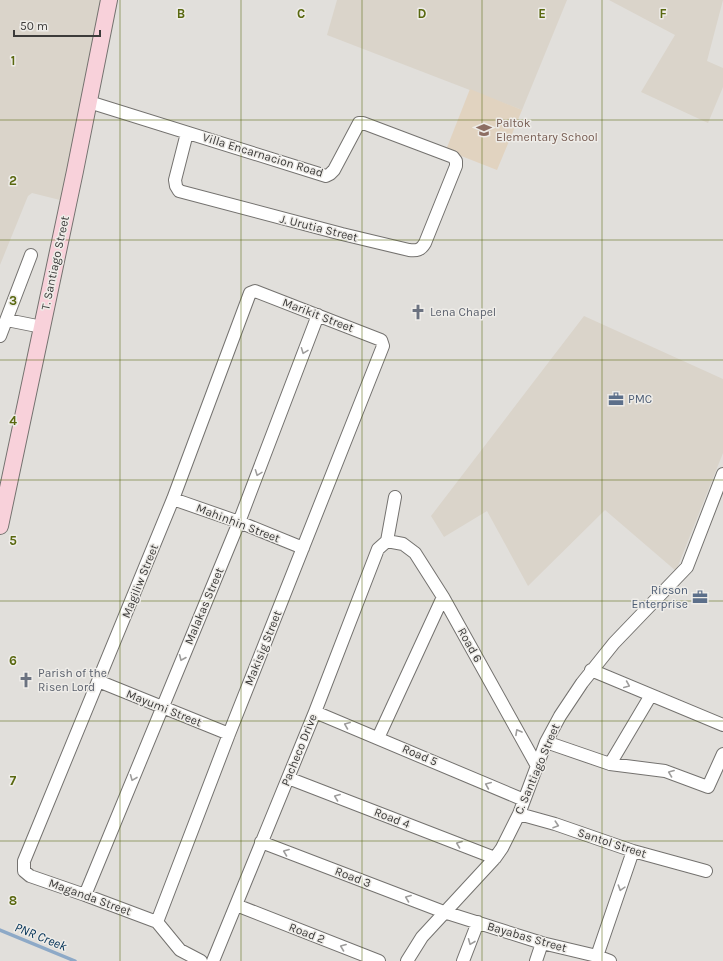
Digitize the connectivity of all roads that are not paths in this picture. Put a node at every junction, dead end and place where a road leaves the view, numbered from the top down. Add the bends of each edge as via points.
1 (109, 0) edge
2 (89, 102) junction
3 (187, 133) junction
4 (453, 157) joint
5 (31, 255) dead end
6 (255, 291) joint
7 (318, 315) junction
8 (7, 320) junction
9 (42, 327) junction
10 (0, 336) edge
11 (381, 340) joint
12 (723, 474) edge
13 (720, 491) edge
14 (395, 497) dead end
15 (173, 499) junction
16 (239, 522) junction
17 (0, 526) edge
18 (387, 541) junction
19 (303, 548) junction
20 (443, 597) junction
21 (591, 670) junction
22 (98, 681) junction
23 (651, 695) junction
24 (162, 706) junction
25 (315, 712) junction
26 (723, 725) edge
27 (229, 734) junction
28 (378, 738) junction
29 (546, 742) junction
30 (723, 754) edge
31 (610, 764) junction
32 (537, 766) junction
33 (288, 778) junction
34 (524, 800) junction
35 (519, 814) junction
36 (261, 842) junction
37 (633, 850) junction
38 (495, 858) junction
39 (24, 871) joint
40 (706, 871) dead end
41 (85, 895) junction
42 (236, 905) junction
43 (444, 912) junction
44 (157, 922) junction
45 (478, 922) junction
46 (542, 943) junction
47 (597, 956) junction
48 (201, 961) edge
49 (213, 961) edge
50 (379, 961) edge
51 (407, 961) edge
52 (463, 961) edge
53 (536, 961) edge
54 (610, 961) edge

1 - 2 main road, T. Santiago Street
2 - 3 street, Villa Encarnacion Road
2 - 9 main road, T. Santiago Street
3 - 4 street, Villa Encarnacion Road via 326,176 334,170 359,123 363,122
3 - 4 street, J. Urutia Street via 174,180 179,191 416,251 425,243 456,166
5 - 8 street
6 - 7 street, Marikit Street
6 - 15 street, Magiliw Street via 250,293
7 - 11 street, Marikit Street
7 -> 16 street, Malakas Street
8 - 9 street
8 - 10 street
9 - 17 main road, T. Santiago Street
11 - 19 street, Makisig Street via 383,346
12 - 13 street, C. Santiago Street
13 - 21 street, C. Santiago Street via 687,567
14 - 18 street
15 - 16 street, Mahinhin Street
15 - 22 street, Magiliw Street
16 - 19 street, Mahinhin Street
16 -> 24 street, Malakas Street
18 - 20 street, Road 6 via 402,544 415,553
18 - 25 street, Pacheco Drive via 378,550
19 - 27 street, Makisig Street
20 - 28 street
32 -> 20 street, Road 6
21 -> 23 street
21 - 29 street, C. Santiago Street via 564,709
22 - 24 street, Mayumi Street
22 - 39 street, Magiliw Street via 24,861
23 - 26 street
23 - 31 street
24 - 27 street, Mayumi Street
24 -> 41 street, Malakas Street
28 -> 25 street, Road 5
25 - 33 street, Pacheco Drive
27 - 44 street, Makisig Street
34 -> 28 street, Road 5
29 - 31 street
29 - 32 street, C. Santiago Street
30 -> 31 street via 708,787 665,771
32 - 34 street, C. Santiago Street
33 - 36 street, Pacheco Drive
38 -> 33 street, Road 4
34 - 35 street, C. Santiago Street
35 -> 37 street, Santol Street
35 - 38 street, C. Santiago Street
36 - 42 street, Pacheco Drive
43 -> 36 street, Road 3
37 - 40 street, Santol Street
37 -> 47 street
38 - 43 street, C. Santiago Street
39 - 41 street, Maganda Street via 30,876
41 - 44 street, Maganda Street
42 - 49 street, Pacheco Drive
50 -> 42 street, Road 2
43 - 45 street, Bayabas Street
43 - 51 street, C. Santiago Street via 422,937
44 - 48 street via 180,950
45 - 46 street, Bayabas Street
45 -> 52 street
46 - 47 street, Bayabas Street
46 - 53 street
47 - 54 street, Bayabas Street

